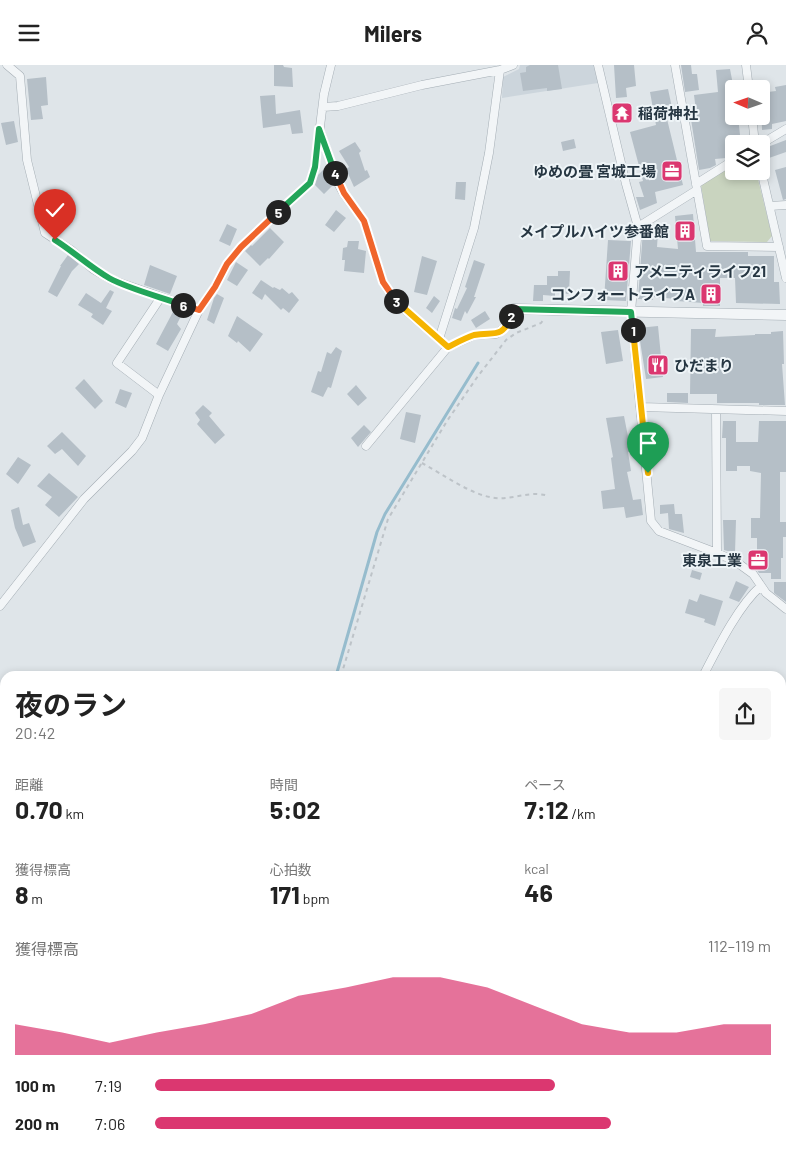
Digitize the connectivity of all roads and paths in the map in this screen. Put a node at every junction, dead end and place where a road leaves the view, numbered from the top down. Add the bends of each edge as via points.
1 (7, 65) edge
2 (331, 65) edge
3 (513, 65) edge
4 (598, 65) edge
5 (675, 65) edge
6 (746, 65) edge
7 (500, 70) junction
8 (748, 80) edge
9 (323, 107) junction
10 (319, 129) junction
11 (786, 129) edge
12 (770, 139) edge
13 (725, 167) edge
14 (764, 180) edge
15 (697, 187) junction
16 (786, 205) edge
17 (770, 206) junction
18 (638, 227) junction
19 (778, 247) junction
20 (786, 278) edge
21 (161, 297) junction
22 (513, 309) joint
23 (199, 310) junction
24 (547, 310) junction
25 (631, 312) junction
26 (786, 315) edge
27 (439, 339) junction
28 (448, 347) junction
29 (158, 395) junction
30 (641, 407) junction
31 (716, 410) junction
32 (786, 411) edge
33 (366, 446) dead end
34 (422, 463) junction
35 (549, 496) dead end
36 (717, 553) junction
37 (761, 586) junction
38 (0, 606) edge
39 (786, 609) edge
40 (343, 671) edge
41 (706, 671) edge
42 (0, 804) edge
43 (0, 847) edge

1 - 21 street via 20,76 27,159 45,233 112,280
2 - 9 street
3 - 7 street
4 - 18 street
5 - 15 street
6 - 8 street
7 - 9 street
7 - 27 street via 489,153 474,227
9 - 10 street
10 - 23 street via 310,183 241,247
10 - 27 street via 339,185 364,221 383,282 396,301
11 - 12 street
13 - 15 street
14 - 17 street
15 - 18 street
15 - 19 street via 707,246
16 - 17 street
17 - 19 street
18 - 25 street
19 - 20 street
21 - 23 street
21 - 29 street via 117,363
22 - 24 street
22 - 28 street via 508,322 496,334 474,335
23 - 29 street
24 - 25 street
24 - 34 path via 541,323 506,340 478,376
25 - 26 street
25 - 30 street
27 - 28 street
28 - 33 street
29 - 38 street via 142,438 84,499
30 - 31 street
30 - 36 street via 651,521 659,531
31 - 32 street
31 - 36 street
34 - 35 path via 485,496 498,498 539,493
34 - 40 path via 388,519
36 - 37 street via 753,574
37 - 39 street
37 - 41 street via 719,645
42 - 43 street

